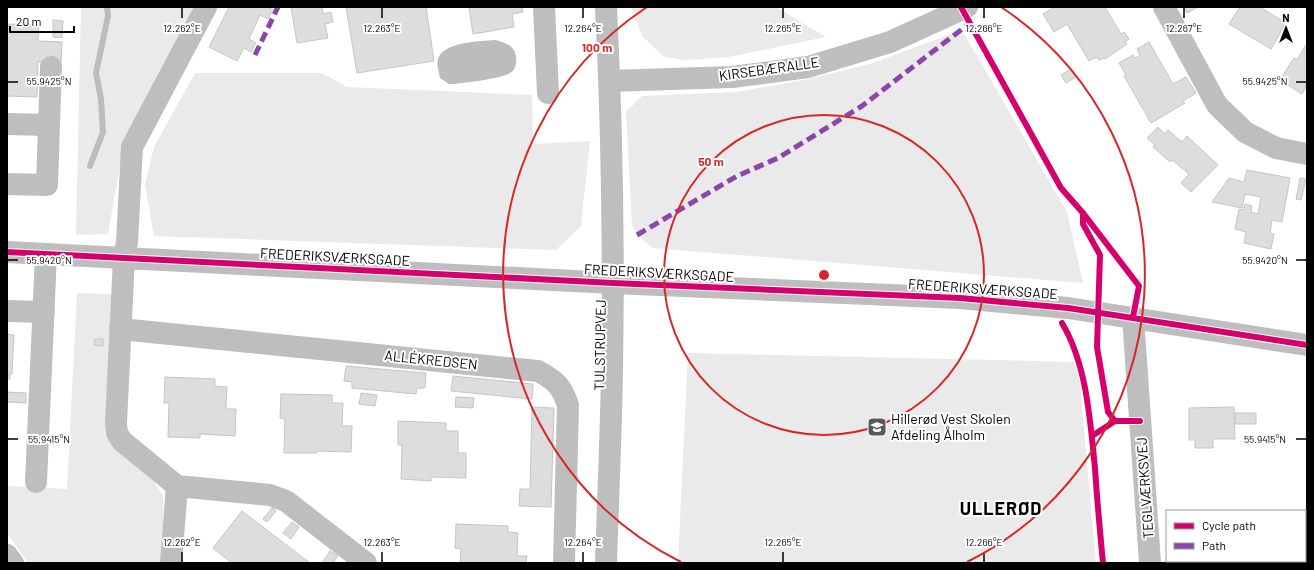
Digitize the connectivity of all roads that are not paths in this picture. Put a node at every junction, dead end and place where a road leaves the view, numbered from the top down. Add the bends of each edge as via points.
1 (206, 7) edge
2 (544, 7) edge
3 (606, 7) edge
4 (967, 7) edge
5 (1164, 7) edge
6 (51, 66) dead end
7 (610, 81) junction
8 (548, 93) dead end
9 (7, 124) edge
10 (49, 126) junction
11 (1307, 154) edge
12 (7, 184) edge
13 (7, 252) edge
14 (46, 254) junction
15 (124, 258) junction
16 (612, 283) junction
17 (7, 311) edge
18 (44, 312) junction
19 (1133, 317) junction
20 (120, 329) junction
21 (1307, 345) edge
22 (36, 482) dead end
23 (178, 486) junction
24 (7, 555) edge
25 (12, 563) edge
26 (171, 563) edge
27 (366, 563) edge
28 (564, 563) edge
29 (606, 563) edge
30 (1150, 563) edge

1 - 15 street via 132,147
2 - 8 street
3 - 7 street, TULSTRUPVEJ
4 - 7 street, KIRSEBÆRALLE via 890,42 808,66 732,77
5 - 11 street via 1217,105 1245,132 1276,148
6 - 10 street
7 - 16 street, TULSTRUPVEJ
9 - 10 street
10 - 12 street via 47,186
13 - 14 street, FREDERIKSVÆRKSGADE
14 - 15 street, FREDERIKSVÆRKSGADE
14 - 18 street
15 - 16 street, FREDERIKSVÆRKSGADE
15 - 20 street
16 - 19 street, FREDERIKSVÆRKSGADE via 960,298
16 - 29 street, TULSTRUPVEJ
17 - 18 street
18 - 22 street
19 - 21 street, FREDERIKSVÆRKSGADE
19 - 30 street, TEGLVÆRKSVEJ
20 - 23 street via 117,433 130,447
20 - 28 street, ALLÉKREDSEN via 538,371 555,380 563,390 568,405
23 - 26 street
23 - 27 street via 270,495 286,501
24 - 25 street

